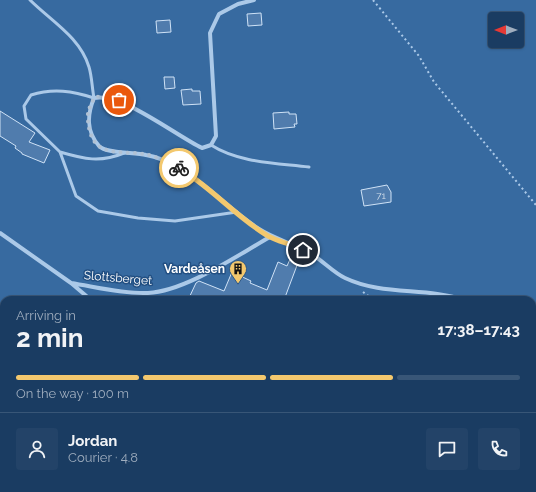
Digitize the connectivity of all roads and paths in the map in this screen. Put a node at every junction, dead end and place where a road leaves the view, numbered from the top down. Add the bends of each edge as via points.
1 (30, 0) edge
2 (254, 0) edge
3 (373, 0) edge
4 (94, 98) junction
5 (211, 144) junction
6 (60, 152) junction
7 (127, 152) junction
8 (309, 167) dead end
9 (536, 205) edge
10 (237, 212) junction
11 (0, 233) edge
12 (270, 237) junction
13 (72, 283) junction
14 (87, 296) edge
15 (434, 296) edge

1 - 4 lane via 73,38 82,51 89,67
2 - 5 street via 238,4 219,14 210,33 216,136
3 - 9 path via 419,56 434,82
4 - 5 street via 101,96 119,100 191,143 202,148
4 - 6 lane via 75,92 45,90 31,95 24,106 26,119
4 - 7 street via 88,111 92,136 100,147
5 - 8 lane via 222,152 237,157
6 - 7 lane via 94,160 109,159
6 - 10 lane via 76,196 98,211 175,221
7 - 10 street via 160,158 176,166 198,179
10 - 12 street
11 - 13 street, Slottsberget
12 - 13 street, Slottsberget via 171,290 147,293
12 - 15 street via 294,245 344,278 375,288
13 - 14 street, Slottsberget

